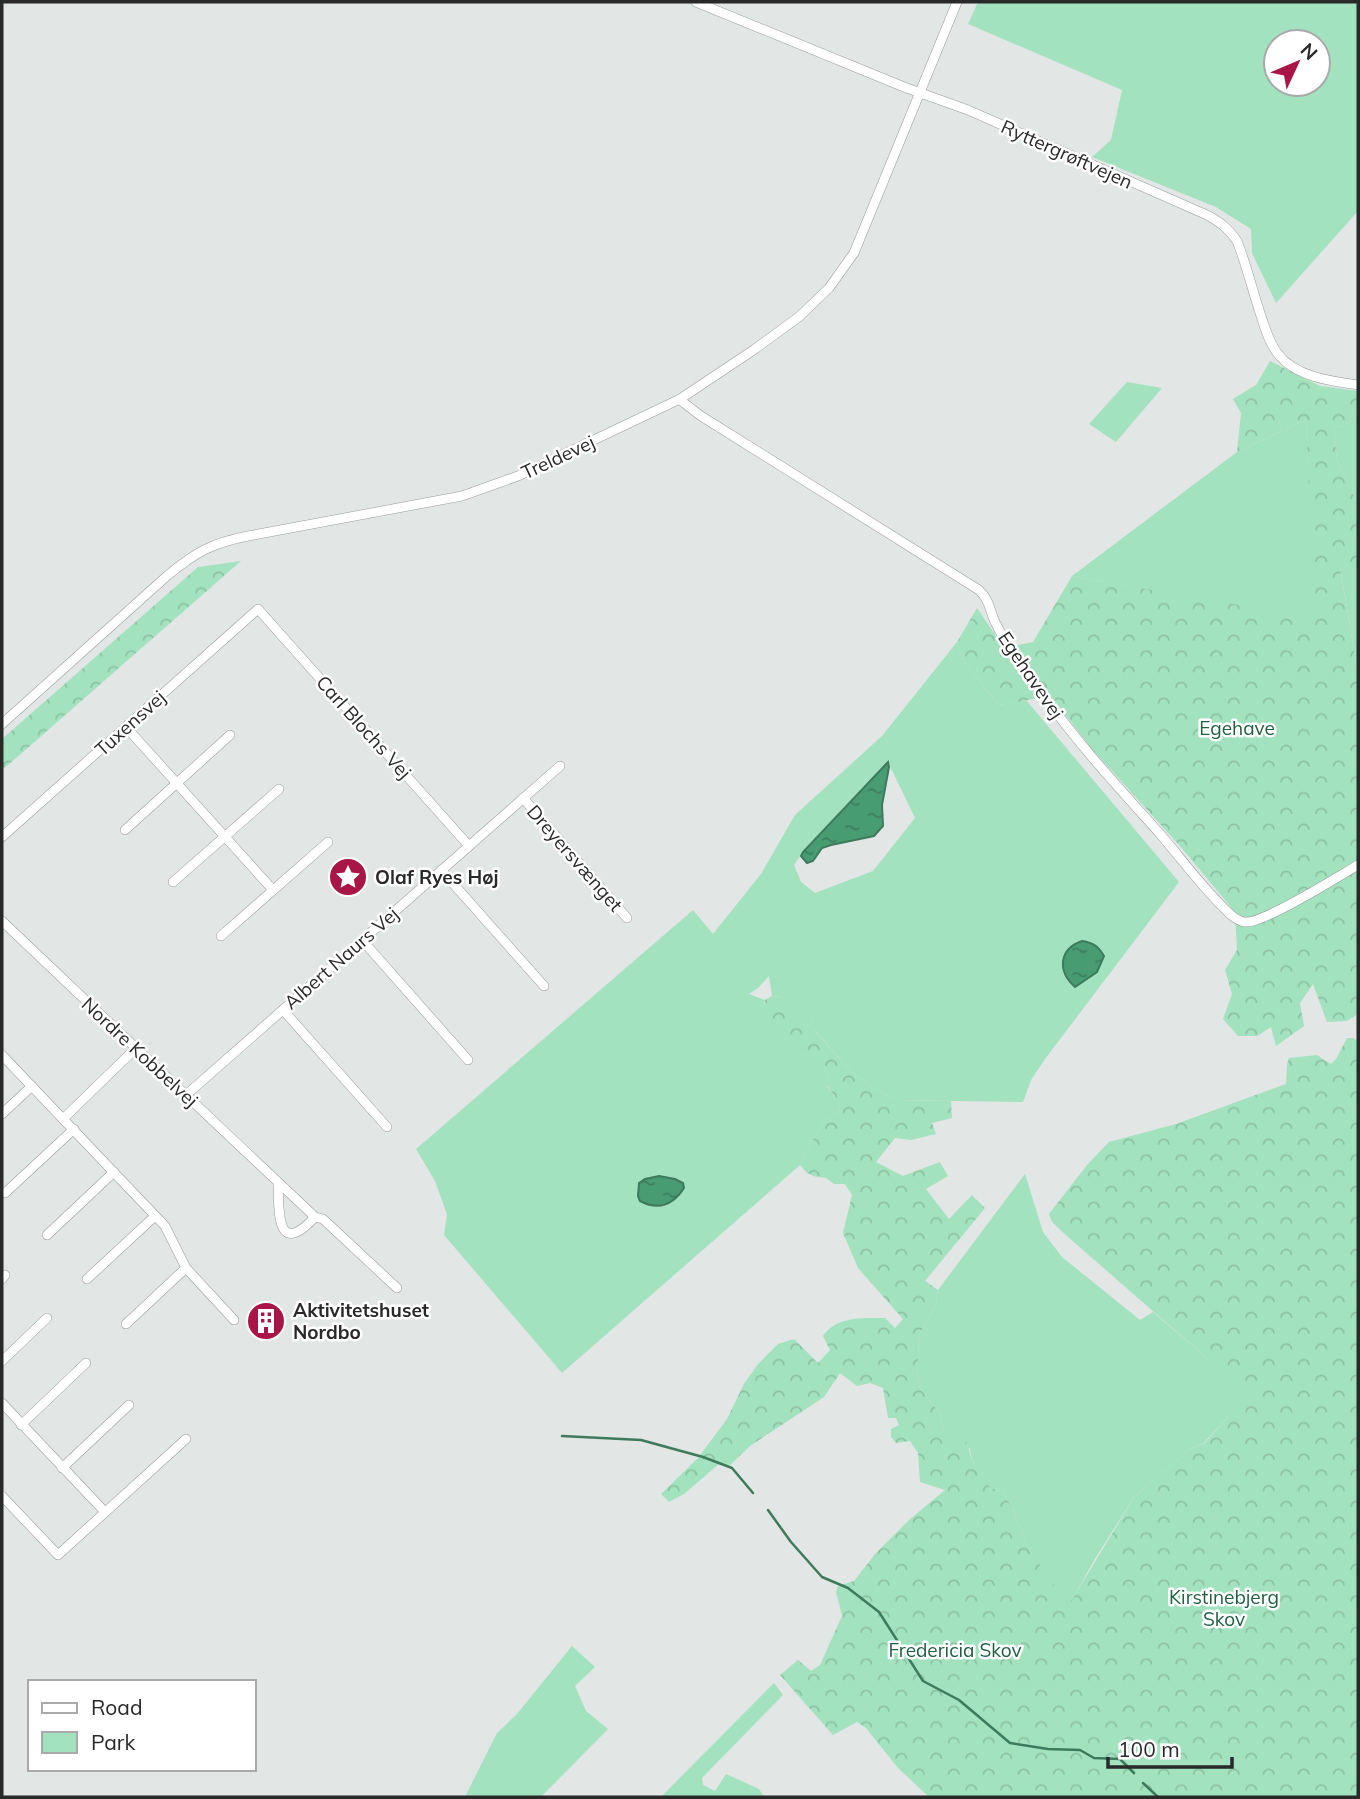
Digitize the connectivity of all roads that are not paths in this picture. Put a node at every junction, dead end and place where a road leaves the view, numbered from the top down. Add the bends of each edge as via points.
1 (696, 2) edge
2 (957, 2) edge
3 (920, 92) junction
4 (1358, 385) edge
5 (680, 399) junction
6 (258, 609) joint
7 (2, 723) edge
8 (126, 727) junction
9 (230, 736) dead end
10 (560, 765) dead end
11 (177, 784) junction
12 (279, 789) dead end
13 (523, 798) junction
14 (125, 830) dead end
15 (2, 837) edge
16 (225, 837) junction
17 (328, 842) dead end
18 (469, 846) junction
19 (1358, 865) edge
20 (441, 870) junction
21 (173, 883) dead end
22 (273, 890) junction
23 (627, 918) dead end
24 (2, 922) edge
25 (221, 936) dead end
26 (362, 940) junction
27 (544, 986) dead end
28 (283, 1010) junction
29 (136, 1048) junction
30 (2, 1055) edge
31 (468, 1060) dead end
32 (32, 1086) junction
33 (186, 1095) junction
34 (2, 1114) edge
35 (64, 1119) junction
36 (387, 1127) dead end
37 (74, 1129) junction
38 (114, 1172) junction
39 (278, 1182) junction
40 (5, 1193) dead end
41 (155, 1216) junction
42 (315, 1217) junction
43 (47, 1236) dead end
44 (186, 1268) junction
45 (87, 1279) dead end
46 (397, 1288) dead end
47 (135, 1316) junction
48 (47, 1318) dead end
49 (234, 1320) dead end
50 (126, 1324) dead end
51 (143, 1324) dead end
52 (2, 1361) edge
53 (86, 1363) dead end
54 (2, 1404) edge
55 (129, 1405) dead end
56 (21, 1425) junction
57 (186, 1439) dead end
58 (62, 1468) junction
59 (2, 1496) edge
60 (105, 1512) junction

1 - 3 street, Ryttergrøftvejen
2 - 3 street, Treldevej
3 - 4 street, Ryttergrøftvejen via 1220,222 1237,241 1278,355 1309,374
3 - 5 street, Treldevej via 858,244 837,278 800,316
5 - 7 street, Treldevej via 518,476 462,496 205,548 168,575
5 - 19 street, Egehavevej via 979,590 1009,645 1069,730 1234,917 1245,922 1264,918
6 - 8 street, Tuxensvej
6 - 18 street, Carl Blochs Vej
8 - 11 street
8 - 15 street, Tuxensvej
9 - 11 street
10 - 13 street, Albert Naurs Vej
11 - 14 street
11 - 16 street
12 - 16 street
13 - 18 street, Albert Naurs Vej
13 - 23 street, Dreyersvænget
16 - 21 street
16 - 22 street
17 - 22 street
18 - 20 street, Albert Naurs Vej
20 - 26 street, Albert Naurs Vej
20 - 27 street
22 - 25 street
24 - 29 street, Nordre Kobbelvej
26 - 28 street, Albert Naurs Vej
26 - 31 street
28 - 33 street, Albert Naurs Vej
28 - 36 street
29 - 33 street, Nordre Kobbelvej
29 - 35 street
30 - 32 street
32 - 34 street
32 - 35 street
33 - 39 street, Nordre Kobbelvej
35 - 37 street
37 - 38 street
37 - 40 street
38 - 41 street
38 - 43 street
39 - 42 street, Nordre Kobbelvej
39 - 42 street via 283,1228 299,1233
41 - 44 street
41 - 45 street
42 - 46 street, Nordre Kobbelvej via 323,1219
44 - 47 street
44 - 49 street
47 - 50 street
47 - 51 street
48 - 52 street
53 - 56 street
54 - 56 street
55 - 58 street
56 - 58 street
57 - 60 street
58 - 60 street
59 - 60 street via 58,1555

